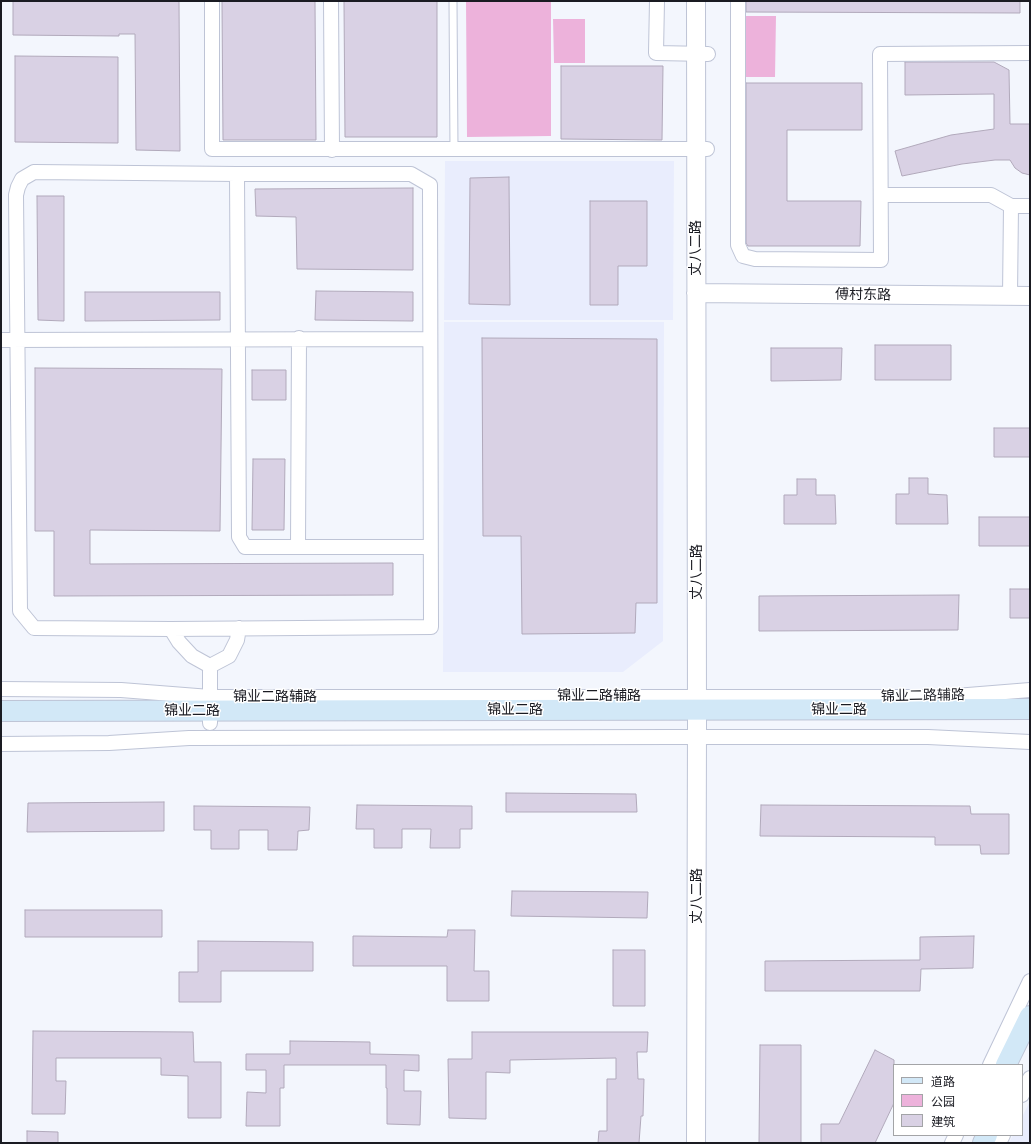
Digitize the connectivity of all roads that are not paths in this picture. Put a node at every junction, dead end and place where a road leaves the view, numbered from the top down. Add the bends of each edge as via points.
1 (212, 1) edge
2 (331, 1) edge
3 (453, 1) edge
4 (657, 1) edge
5 (696, 1) edge
6 (707, 1) edge
7 (738, 1) edge
8 (1030, 53) edge
9 (702, 54) junction
10 (702, 149) junction
11 (332, 150) junction
12 (454, 150) junction
13 (237, 174) junction
14 (881, 195) junction
15 (1011, 206) junction
16 (1030, 206) edge
17 (702, 293) junction
18 (1010, 296) junction
19 (1030, 296) edge
20 (299, 338) junction
21 (16, 339) junction
22 (238, 339) junction
23 (430, 339) junction
24 (1, 340) edge
25 (298, 547) junction
26 (430, 547) junction
27 (240, 628) junction
28 (172, 629) junction
29 (210, 666) junction
30 (1, 689) edge
31 (1030, 690) edge
32 (1030, 709) edge
33 (210, 710) junction
34 (1, 712) edge
35 (702, 716) junction
36 (1030, 722) edge
37 (1, 724) edge
38 (1030, 742) edge
39 (1, 744) edge
40 (1030, 981) edge
41 (1030, 1016) edge
42 (1030, 1047) edge
43 (990, 1064) edge
44 (1006, 1064) edge
45 (1022, 1064) edge
46 (1030, 1078) edge
47 (1023, 1093) edge
48 (696, 1143) edge
49 (707, 1143) edge

1 - 11 street via 212,149
2 - 11 street
3 - 12 lane
4 - 9 street via 656,53
5 - 9 street, 丈八二路
6 - 9 street, 丈八二路
7 - 14 street via 738,245 743,256 755,259 881,260
8 - 14 street via 880,54
9 - 10 street, 丈八二路
10 - 12 street
10 - 17 street, 丈八二路
11 - 12 street
13 - 21 street via 34,172 22,179 16,195
13 - 22 street
13 - 23 street via 410,174 430,185
14 - 15 street via 991,195
15 - 16 street
15 - 18 street
17 - 18 street, 傅村东路
17 - 35 street, 丈八二路
18 - 19 street, 傅村东路
20 - 22 street
20 - 23 street
20 - 25 street
21 - 22 street
21 - 24 street
21 - 28 street via 20,612 34,628
22 - 25 street via 239,537 245,547
23 - 26 street
25 - 26 street
26 - 27 street via 431,627
27 - 28 street
27 - 29 street via 229,656
28 - 29 street via 179,642 192,656
29 - 33 street
30 - 33 street via 121,690
31 - 35 street, 锦业二路辅路
32 - 35 main road, 锦业二路
33 - 34 main road, 锦业二路
33 - 35 main road, 锦业二路
33 - 37 main road, 锦业二路
35 - 36 main road, 锦业二路
35 - 38 street, 锦业二路辅路 via 928,737
35 - 39 street, 锦业二路辅路 via 109,743
35 - 48 street, 丈八二路
35 - 49 street, 丈八二路
40 - 43 street
41 - 44 main road
42 - 45 main road
46 - 47 street

